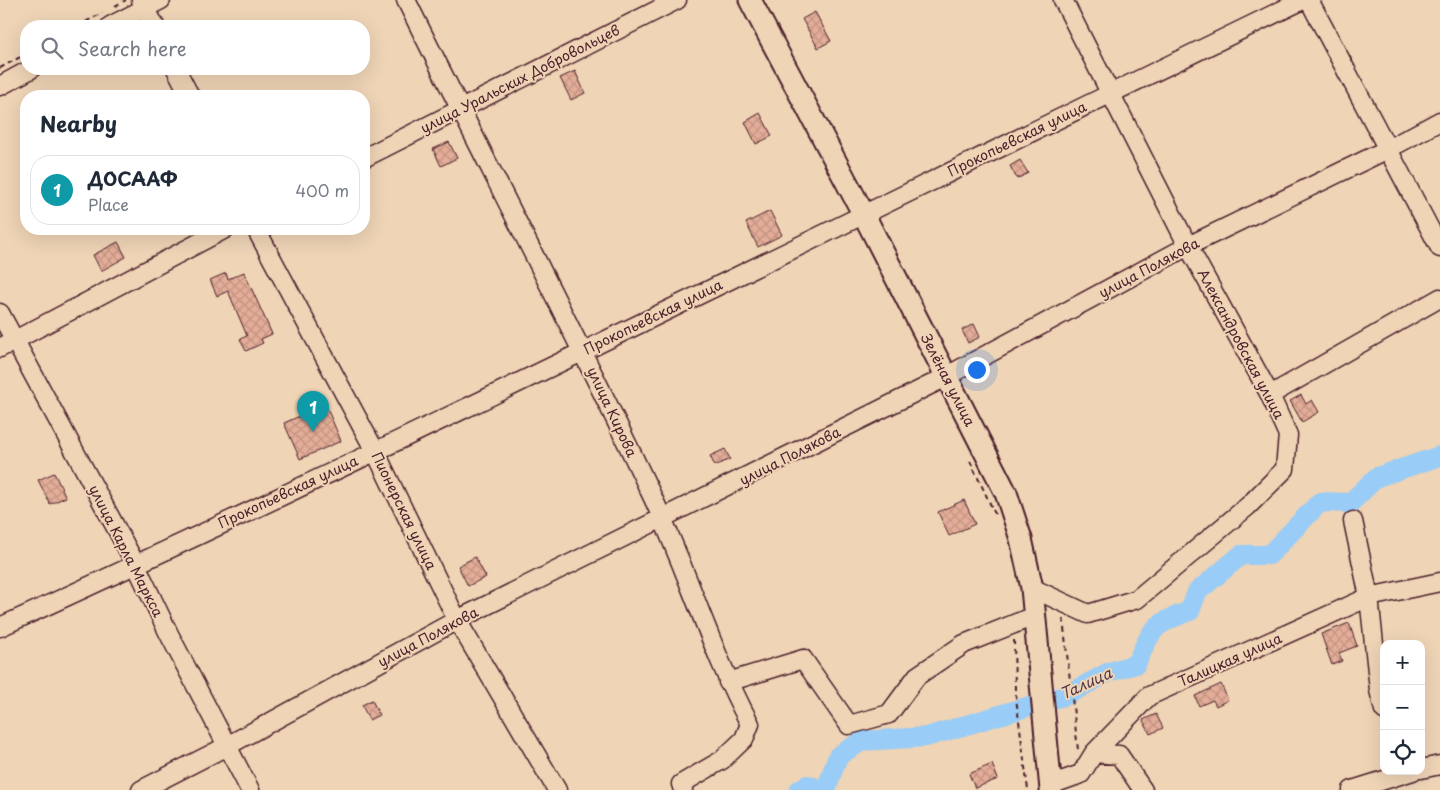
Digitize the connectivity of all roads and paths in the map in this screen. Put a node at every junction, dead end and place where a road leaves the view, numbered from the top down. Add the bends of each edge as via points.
1 (406, 0) edge
2 (677, 0) edge
3 (750, 0) edge
4 (1063, 0) edge
5 (1303, 0) edge
6 (1309, 0) edge
7 (149, 2) edge
8 (120, 20) edge
9 (154, 20) edge
10 (20, 57) edge
11 (0, 68) edge
12 (20, 75) edge
13 (179, 75) edge
14 (0, 86) edge
15 (187, 90) edge
16 (1112, 92) junction
17 (460, 109) junction
18 (1440, 121) edge
19 (1388, 149) junction
20 (370, 155) edge
21 (864, 215) junction
22 (214, 235) edge
23 (259, 235) edge
24 (1188, 246) junction
25 (1440, 248) edge
26 (1440, 298) edge
27 (0, 313) edge
28 (7, 344) edge
29 (583, 350) junction
30 (947, 376) junction
31 (1270, 395) junction
32 (375, 451) junction
33 (966, 453) dead end
34 (663, 520) junction
35 (1353, 521) dead end
36 (999, 522) dead end
37 (136, 565) junction
38 (1440, 582) edge
39 (1032, 588) junction
40 (1369, 597) junction
41 (1034, 616) junction
42 (457, 620) junction
43 (0, 626) edge
44 (1014, 640) dead end
45 (1067, 651) dead end
46 (728, 682) junction
47 (1380, 694) edge
48 (228, 746) junction
49 (1094, 753) junction
50 (1440, 765) edge
51 (1425, 768) edge
52 (1082, 774) junction
53 (1403, 777) edge
54 (1050, 788) edge
55 (140, 790) edge
56 (250, 790) edge
57 (556, 790) edge
58 (683, 790) edge
59 (1028, 790) edge
60 (1143, 790) edge
61 (1352, 790) edge

1 - 17 street, улица Кирова
2 - 17 street, улица Уральских Добровольцев
3 - 21 main road, Зелёная улица
4 - 16 street, Александровская улица
5 - 16 street, Прокопьевская улица
6 - 19 street
7 - 8 street
7 - 9 street
10 - 11 path
12 - 14 street
13 - 15 street
16 - 21 street, Прокопьевская улица
16 - 24 street, Александровская улица
17 - 20 street, улица Уральских Добровольцев
17 - 29 street, улица Кирова
18 - 19 street, улица Полякова
19 - 24 street, улица Полякова
19 - 25 street
21 - 29 street, Прокопьевская улица
21 - 30 main road, Зелёная улица
22 - 28 street
23 - 32 street, Пионерская улица
24 - 30 street, улица Полякова
24 - 31 street, Александровская улица
26 - 31 street
27 - 28 street, улица Карла Маркса
28 - 37 street, улица Карла Маркса
29 - 32 street, Прокопьевская улица
29 - 34 street, улица Кирова
30 - 34 street, улица Полякова
30 - 39 main road, Зелёная улица via 1006,492
31 - 39 street, Александровская улица via 1288,435 1285,469 1248,506 1137,598 1088,614
32 - 37 street, Прокопьевская улица
32 - 42 street, Пионерская улица
33 - 36 path
34 - 42 street, улица Полякова
34 - 46 street, улица Кирова
35 - 40 street
37 - 43 street, Прокопьевская улица
37 - 48 street, улица Карла Маркса
38 - 40 street, Талицкая улица
39 - 41 main road, Зелёная улица
40 - 47 street
40 - 49 street, Талицкая улица via 1149,696
41 - 46 street via 964,644 917,676 889,714 850,725 803,659
41 - 54 main road, Зелёная улица
42 - 48 street, улица Полякова
42 - 57 street, Пионерская улица
44 - 59 path via 1015,690
45 - 52 path
46 - 58 street, улица Кирова via 750,724 744,739 722,760 681,784
48 - 55 street, улица Полякова
48 - 56 street, улица Карла Маркса
49 - 52 street, Талицкая улица
49 - 60 street via 1120,755
50 - 51 street
52 - 54 street
53 - 61 street

